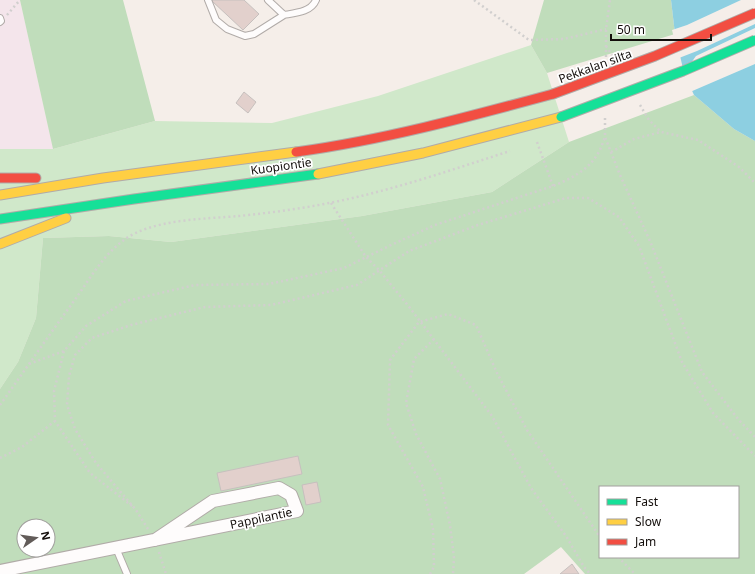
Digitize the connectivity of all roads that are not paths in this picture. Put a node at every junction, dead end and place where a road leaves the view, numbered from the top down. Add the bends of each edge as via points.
1 (208, 0) edge
2 (268, 0) edge
3 (316, 0) edge
4 (755, 13) edge
5 (284, 15) junction
6 (755, 40) edge
7 (553, 94) joint
8 (0, 178) edge
9 (103, 178) junction
10 (0, 194) edge
11 (106, 202) junction
12 (0, 220) edge
13 (0, 244) edge
14 (155, 540) junction
15 (116, 548) junction
16 (0, 571) edge
17 (127, 574) edge

1 - 5 lane via 216,20 227,29 245,36 254,34
2 - 5 lane
3 - 5 lane via 314,5 303,12
4 - 7 highway, Pekkalan silta, bridge via 637,64
6 - 11 highway, Kuopiontie, bridge via 645,87 561,116 456,146 336,171
7 - 9 highway, Kuopiontie via 435,125 332,147
8 - 9 highway
9 - 10 highway, Kuopiontie
11 - 12 highway, Kuopiontie
11 - 13 highway
14 - 14 street, Pappilantie via 200,531 297,511 291,495 279,488 213,501
14 - 15 street, Pappilantie
15 - 16 street, Pappilantie
15 - 17 lane

